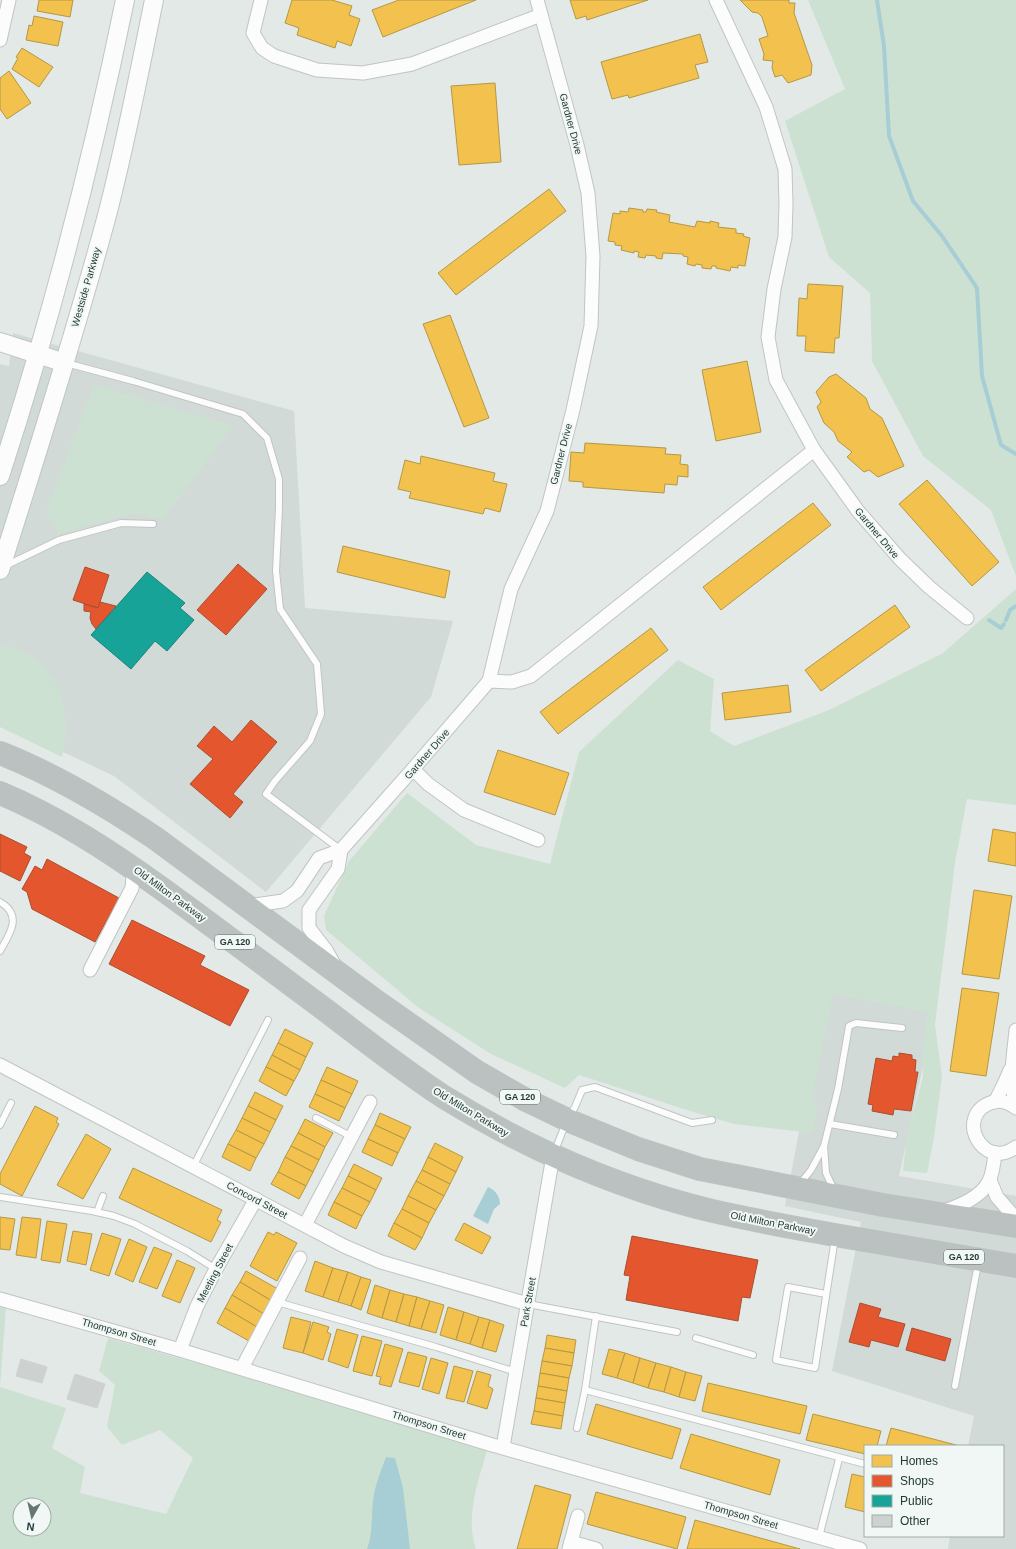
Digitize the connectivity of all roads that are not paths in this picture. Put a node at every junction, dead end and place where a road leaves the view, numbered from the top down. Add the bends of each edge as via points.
1 (9, 0) edge
2 (125, 0) edge
3 (154, 0) edge
4 (261, 0) edge
5 (537, 0) edge
6 (716, 0) edge
7 (541, 15) junction
8 (0, 40) edge
9 (0, 342) edge
10 (37, 354) junction
11 (65, 363) junction
12 (814, 450) junction
13 (0, 476) edge
14 (153, 524) dead end
15 (0, 569) edge
16 (967, 618) dead end
17 (489, 681) junction
18 (2, 752) edge
19 (414, 769) junction
20 (0, 793) edge
21 (538, 840) dead end
22 (341, 850) junction
23 (131, 865) junction
24 (158, 886) junction
25 (132, 888) junction
26 (0, 902) edge
27 (247, 906) junction
28 (2, 944) edge
29 (0, 951) edge
30 (90, 970) dead end
31 (340, 974) junction
32 (268, 1020) dead end
33 (902, 1028) dead end
34 (1016, 1030) edge
35 (1013, 1057) junction
36 (0, 1065) edge
37 (370, 1102) dead end
38 (995, 1102) junction
39 (11, 1103) dead end
40 (1016, 1104) edge
41 (1016, 1108) edge
42 (316, 1118) dead end
43 (567, 1120) junction
44 (712, 1120) dead end
45 (830, 1124) junction
46 (0, 1125) edge
47 (894, 1135) dead end
48 (352, 1137) junction
49 (824, 1146) junction
50 (1016, 1147) edge
51 (995, 1153) junction
52 (552, 1156) junction
53 (193, 1167) junction
54 (990, 1180) junction
55 (796, 1188) junction
56 (837, 1195) junction
57 (103, 1196) dead end
58 (0, 1197) edge
59 (256, 1199) junction
60 (96, 1212) junction
61 (938, 1214) junction
62 (1016, 1219) edge
63 (305, 1225) junction
64 (1016, 1226) edge
65 (836, 1235) junction
66 (300, 1258) dead end
67 (978, 1259) junction
68 (1016, 1266) edge
69 (216, 1269) junction
70 (826, 1294) junction
71 (0, 1299) edge
72 (277, 1302) junction
73 (528, 1304) junction
74 (596, 1316) junction
75 (677, 1332) dead end
76 (696, 1338) dead end
77 (180, 1350) junction
78 (753, 1355) dead end
79 (242, 1368) junction
80 (516, 1372) junction
81 (955, 1386) dead end
82 (585, 1390) junction
83 (576, 1428) dead end
84 (503, 1448) junction
85 (839, 1459) junction
86 (864, 1464) edge
87 (578, 1516) dead end
88 (819, 1537) junction
89 (570, 1546) edge
90 (596, 1549) edge
91 (860, 1549) edge

1 - 8 street
2 - 10 main road via 76,214
3 - 11 main road, Westside Parkway via 106,218
4 - 7 street via 253,33 262,48 274,56 317,70 363,73 412,64
5 - 7 street, Gardner Drive
6 - 12 street, Gardner Drive via 766,107 785,169 785,237 774,289 768,337 776,380
7 - 17 street, Gardner Drive via 588,193 594,256 592,326 547,511 511,589
9 - 10 main road
10 - 11 main road
10 - 13 main road
11 - 15 main road, Westside Parkway
11 - 22 lane via 243,414 267,438 279,479 276,571 280,609 317,664 321,714 310,741 266,794
12 - 16 street, Gardner Drive via 858,511 900,559 928,587
12 - 17 street via 531,676 512,682
14 - 15 lane via 121,523 59,540
17 - 19 street, Gardner Drive
18 - 27 highway, GA 120 via 72,786 115,812 155,838
19 - 21 street via 428,784 464,810
19 - 22 street, Gardner Drive
20 - 23 highway, Old Milton Parkway / GA 120 via 72,829
22 - 27 street, Gardner Drive via 319,858 297,891 283,901
22 - 31 street via 338,869 309,910 310,928
23 - 24 highway, Old Milton Parkway / GA 120
23 - 25 street
24 - 25 street
24 - 52 highway, Old Milton Parkway / GA 120 via 442,1095 498,1129
25 - 30 street
26 - 28 lane via 10,910 13,930
27 - 31 highway, GA 120
28 - 29 lane
31 - 43 highway, GA 120 via 477,1072
32 - 53 lane
33 - 45 lane via 856,1023 849,1026
34 - 35 street
35 - 38 street
35 - 40 street
36 - 53 street, Concord Street
37 - 48 street
38 - 41 street via 1007,1103
38 - 51 street via 978,1112 974,1124 976,1139 981,1146
39 - 46 lane
42 - 48 lane
43 - 44 lane via 582,1090 595,1087 692,1123
43 - 52 lane
43 - 55 highway, GA 120 via 638,1149 700,1169
45 - 47 lane
45 - 49 lane
48 - 63 street
49 - 55 lane via 811,1170
49 - 56 lane via 826,1173
50 - 51 street via 1011,1151
51 - 54 street
52 - 65 highway, Old Milton Parkway / GA 120 via 603,1177 687,1204 743,1218
52 - 73 street, Park Street
53 - 59 street, Concord Street
54 - 61 street via 977,1194
54 - 62 street via 997,1197
55 - 56 highway, GA 120
56 - 61 highway, GA 120
57 - 60 lane
58 - 60 lane
59 - 63 street, Concord Street
59 - 69 street, Meeting Street
60 - 69 lane via 135,1224
61 - 64 highway, GA 120
63 - 73 street, Concord Street via 381,1262
65 - 67 highway, Old Milton Parkway / GA 120
65 - 70 lane
66 - 72 street
67 - 68 highway, Old Milton Parkway / GA 120
67 - 81 lane
69 - 77 street, Meeting Street via 197,1306
70 - 70 lane via 815,1368 776,1360 788,1288
71 - 77 street, Thompson Street
72 - 79 street
72 - 80 lane
73 - 74 lane
73 - 80 street, Park Street
74 - 75 lane
74 - 82 lane
76 - 78 lane
77 - 79 street, Thompson Street
79 - 84 street, Thompson Street
80 - 84 street, Park Street
82 - 83 lane
82 - 85 lane
84 - 88 street, Thompson Street
85 - 86 lane
85 - 88 lane
87 - 89 street
88 - 91 street, Thompson Street
89 - 90 street

